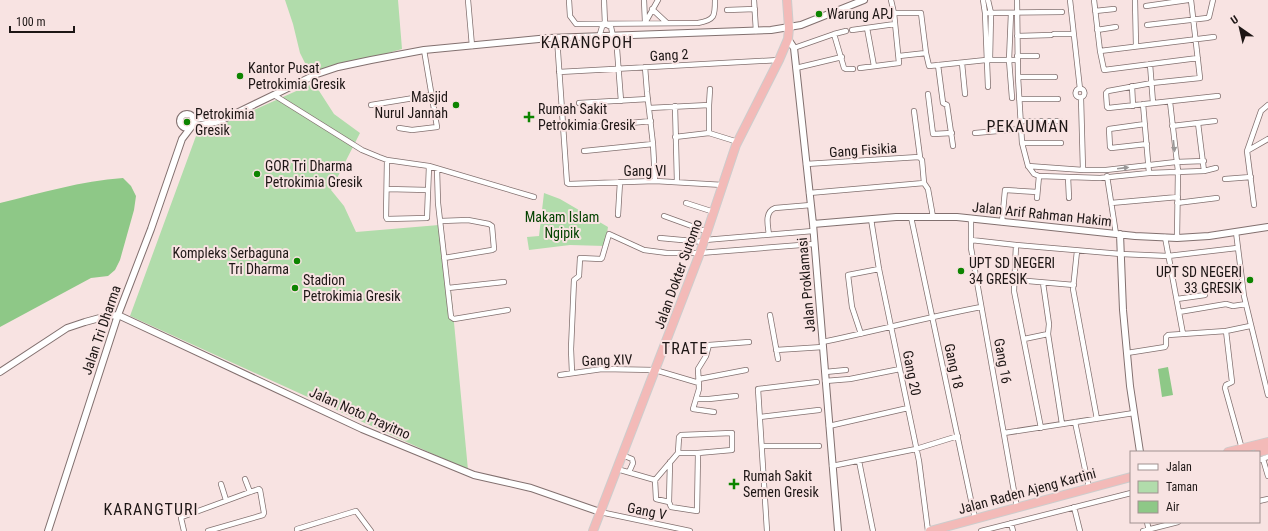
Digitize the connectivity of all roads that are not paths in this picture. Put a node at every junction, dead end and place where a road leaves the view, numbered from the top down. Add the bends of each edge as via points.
1 (468, 0) edge
2 (569, 0) edge
3 (604, 0) edge
4 (644, 0) edge
5 (658, 0) edge
6 (715, 0) edge
7 (754, 0) edge
8 (787, 0) edge
9 (864, 0) edge
10 (891, 0) edge
11 (983, 0) edge
12 (988, 0) edge
13 (1017, 0) edge
14 (1070, 0) edge
15 (1094, 0) edge
16 (1135, 0) edge
17 (1188, 0) edge
18 (1191, 0) edge
19 (1213, 0) edge
20 (1146, 6) dead end
21 (652, 9) junction
22 (755, 9) junction
23 (1114, 9) dead end
24 (727, 10) dead end
25 (1095, 11) junction
26 (1062, 12) dead end
27 (894, 13) junction
28 (985, 13) junction
29 (991, 13) junction
30 (1011, 13) junction
31 (1017, 13) junction
32 (1194, 19) junction
33 (645, 23) junction
34 (667, 23) junction
35 (606, 24) junction
36 (895, 24) junction
37 (1147, 25) dead end
38 (1116, 27) dead end
39 (789, 28) junction
40 (867, 28) junction
41 (1097, 30) junction
42 (756, 31) junction
43 (834, 34) junction
44 (1073, 34) junction
45 (599, 36) junction
46 (615, 36) junction
47 (1017, 36) junction
48 (1214, 37) dead end
49 (557, 38) junction
50 (788, 39) junction
51 (1196, 39) junction
52 (472, 46) junction
53 (1136, 46) junction
54 (794, 48) junction
55 (424, 50) junction
56 (1100, 51) junction
57 (926, 53) junction
58 (899, 56) junction
59 (1037, 56) dead end
60 (842, 57) junction
61 (1017, 58) junction
62 (1198, 58) junction
63 (779, 60) junction
64 (988, 60) junction
65 (1009, 60) junction
66 (962, 63) junction
67 (1150, 64) junction
68 (938, 65) junction
69 (874, 66) junction
70 (645, 67) junction
71 (796, 68) junction
72 (860, 68) dead end
73 (619, 69) junction
74 (853, 69) dead end
75 (559, 72) junction
76 (1018, 77) junction
77 (1054, 77) dead end
78 (1152, 83) junction
79 (1132, 86) junction
80 (988, 87) dead end
81 (710, 89) dead end
82 (928, 94) dead end
83 (965, 94) dead end
84 (274, 95) junction
85 (432, 95) junction
86 (1218, 96) dead end
87 (1012, 98) dead end
88 (648, 99) junction
89 (1019, 99) junction
90 (1058, 99) dead end
91 (621, 101) junction
92 (1170, 102) junction
93 (579, 103) dead end
94 (1153, 103) junction
95 (1143, 104) junction
96 (371, 105) dead end
97 (708, 105) junction
98 (1268, 105) edge
99 (675, 106) junction
100 (1134, 106) junction
101 (649, 108) junction
102 (914, 111) dead end
103 (651, 121) junction
104 (1020, 121) junction
105 (1060, 121) dead end
106 (1215, 121) dead end
107 (193, 123) junction
108 (1198, 123) junction
109 (181, 124) junction
110 (1145, 124) junction
111 (1172, 126) junction
112 (399, 128) dead end
113 (580, 128) dead end
114 (1021, 129) junction
115 (975, 132) dead end
116 (709, 133) junction
117 (952, 133) junction
118 (675, 137) junction
119 (182, 139) junction
120 (1268, 139) edge
121 (738, 142) junction
122 (1022, 143) junction
123 (1061, 143) dead end
124 (653, 144) junction
125 (1147, 144) junction
126 (953, 146) dead end
127 (1247, 151) junction
128 (584, 152) dead end
129 (921, 158) junction
130 (386, 160) junction
131 (1204, 161) junction
132 (1176, 162) junction
133 (806, 164) junction
134 (1149, 165) junction
135 (429, 166) junction
136 (1028, 166) junction
137 (1216, 168) dead end
138 (437, 169) junction
139 (1081, 170) junction
140 (1092, 170) junction
141 (1106, 170) junction
142 (1178, 171) junction
143 (1204, 171) junction
144 (1149, 173) junction
145 (1039, 176) junction
146 (1068, 177) junction
147 (1251, 177) junction
148 (1078, 178) junction
149 (1107, 178) junction
150 (1094, 179) junction
151 (1225, 179) dead end
152 (655, 181) junction
153 (620, 182) junction
154 (677, 182) junction
155 (924, 184) junction
156 (723, 185) junction
157 (387, 190) junction
158 (428, 190) junction
159 (1037, 192) junction
160 (809, 193) junction
161 (534, 197) dead end
162 (1178, 197) junction
163 (1037, 198) dead end
164 (1069, 198) dead end
165 (1218, 198) dead end
166 (686, 203) dead end
167 (1111, 203) junction
168 (1177, 203) junction
169 (811, 205) junction
170 (1254, 205) dead end
171 (714, 212) junction
172 (618, 215) dead end
173 (664, 216) dead end
174 (912, 217) junction
175 (933, 217) junction
176 (971, 218) junction
177 (870, 219) junction
178 (441, 220) junction
179 (1002, 222) junction
180 (1268, 227) edge
181 (813, 228) junction
182 (1236, 232) junction
183 (1118, 234) junction
184 (769, 235) junction
185 (1165, 237) junction
186 (660, 238) dead end
187 (705, 238) junction
188 (1177, 238) junction
189 (971, 240) junction
190 (814, 244) junction
191 (1016, 245) junction
192 (1237, 248) junction
193 (1077, 251) junction
194 (700, 253) junction
195 (1121, 254) junction
196 (1168, 256) junction
197 (444, 258) junction
198 (879, 269) junction
199 (1015, 280) junction
200 (504, 282) dead end
201 (1043, 283) junction
202 (1074, 285) junction
203 (448, 288) junction
204 (1205, 295) dead end
205 (1177, 299) junction
206 (1246, 304) junction
207 (982, 307) junction
208 (508, 310) dead end
209 (1179, 312) junction
210 (118, 315) junction
211 (770, 315) dead end
212 (932, 316) junction
213 (1250, 326) junction
214 (891, 328) junction
215 (1226, 332) junction
216 (861, 334) junction
217 (1048, 334) junction
218 (1183, 334) junction
219 (1024, 339) junction
220 (749, 342) dead end
221 (823, 345) junction
222 (776, 350) junction
223 (1127, 352) junction
224 (778, 359) dead end
225 (900, 369) junction
226 (655, 370) junction
227 (746, 370) dead end
228 (846, 370) dead end
229 (0, 372) edge
230 (825, 372) junction
231 (572, 373) junction
232 (560, 375) dead end
233 (699, 381) junction
234 (826, 381) junction
235 (817, 382) dead end
236 (1268, 395) edge
237 (736, 396) dead end
238 (696, 399) junction
239 (908, 408) junction
240 (819, 410) dead end
241 (714, 412) dead end
242 (1134, 413) junction
243 (760, 417) junction
244 (1097, 419) junction
245 (1075, 422) junction
246 (1062, 424) junction
247 (829, 426) junction
248 (1041, 428) junction
249 (1004, 433) junction
250 (958, 436) junction
251 (1268, 442) edge
252 (762, 446) junction
253 (819, 446) dead end
254 (1242, 448) junction
255 (916, 449) junction
256 (1268, 450) edge
257 (1140, 451) edge
258 (1232, 451) edge
259 (678, 453) junction
260 (698, 453) junction
261 (622, 454) junction
262 (1262, 457) edge
263 (860, 461) junction
264 (670, 462) junction
265 (832, 466) junction
266 (617, 469) junction
267 (629, 472) junction
268 (1268, 476) edge
269 (245, 479) dead end
270 (654, 480) junction
271 (1128, 481) edge
272 (221, 484) dead end
273 (1113, 485) junction
274 (1089, 488) junction
275 (250, 492) junction
276 (1130, 494) edge
277 (226, 500) junction
278 (669, 502) junction
279 (1074, 507) junction
280 (1017, 508) junction
281 (600, 512) junction
282 (975, 519) junction
283 (1011, 523) junction
284 (1174, 523) edge
285 (1149, 530) edge
286 (48, 531) edge
287 (184, 531) edge
288 (208, 531) edge
289 (297, 531) edge
290 (371, 531) edge
291 (593, 531) edge
292 (690, 531) edge
293 (767, 531) edge
294 (838, 531) edge
295 (873, 531) edge
296 (929, 531) edge
297 (949, 531) edge
298 (982, 531) edge
299 (1013, 531) edge
300 (1080, 531) edge
301 (1143, 531) edge

1 - 52 street
2 - 35 street via 570,16 576,24
3 - 35 street
4 - 33 street
5 - 21 street
6 - 34 street via 715,13 709,20 698,23
7 - 22 street
8 - 39 highway, Jalan Dokter Sutomo
9 - 39 main road
10 - 27 street
11 - 28 street
12 - 29 street
13 - 31 street
14 - 44 street
15 - 25 street
16 - 53 street
17 - 20 street
18 - 32 street
19 - 32 street via 1210,17
21 - 33 street
21 - 34 street
22 - 24 street
22 - 42 street
23 - 25 street
25 - 41 street
26 - 31 street
27 - 36 street
27 - 57 street via 921,13
28 - 29 street
28 - 64 street
29 - 30 street
29 - 64 street
30 - 31 street
30 - 65 street
31 - 47 street
32 - 37 street
32 - 51 street
33 - 34 street
33 - 35 street
35 - 45 street via 602,26
35 - 46 street via 611,27
36 - 40 street
36 - 58 street
38 - 41 street
39 - 42 main road
39 - 50 highway, Jalan Dokter Sutomo
40 - 43 street
40 - 69 street
41 - 56 street
42 - 46 main road
43 - 54 street
43 - 60 street
44 - 47 street
44 - 139 street via 1080,89 1085,92 1081,98
45 - 46 main road
45 - 49 main road
46 - 73 street
47 - 61 street
48 - 51 street
49 - 52 main road
49 - 75 street
50 - 54 main road, Jalan Proklamasi
50 - 63 highway, Jalan Dokter Sutomo
51 - 53 street
51 - 62 street
52 - 55 main road
53 - 56 street
54 - 71 main road, Jalan Proklamasi
55 - 84 main road via 346,65 317,74
55 - 85 street
56 - 67 street via 1104,70
57 - 58 street
57 - 68 street via 928,65
58 - 69 street via 898,64
59 - 61 street
60 - 71 street
60 - 74 street via 844,69
61 - 65 street
61 - 76 street
62 - 67 street
62 - 78 street via 1200,78
63 - 70 street, Gang 2
63 - 121 highway, Jalan Dokter Sutomo
64 - 65 street
64 - 66 street
64 - 80 street
65 - 87 street
66 - 68 street
66 - 83 street
67 - 78 street
68 - 117 street via 943,103 946,105
69 - 72 street
70 - 73 street, Gang 2
70 - 88 street
71 - 133 main road, Jalan Proklamasi
73 - 75 street, Gang 2
73 - 91 street
75 - 153 street, Gang VI via 566,182
76 - 77 street
76 - 89 street
78 - 79 street
78 - 94 street
79 - 100 street
79 - 100 street via 1106,92 1107,107
81 - 97 street
82 - 117 street via 933,134
84 - 107 main road via 230,117 220,116
84 - 130 street via 362,150
85 - 96 street
85 - 112 street via 437,126 412,130
86 - 92 street
88 - 91 street
88 - 101 street
89 - 90 street
89 - 104 street
91 - 93 street
92 - 94 street
92 - 111 street
94 - 95 street
95 - 100 street
95 - 110 street
97 - 99 street
97 - 116 street
98 - 127 street via 1261,110
99 - 101 street
99 - 118 street
101 - 103 street
102 - 129 street
103 - 113 street
103 - 124 street
104 - 105 street
104 - 114 street
106 - 108 street
107 - 109 main road via 186,128
107 - 109 main road via 190,115 185,114 180,118
107 - 119 main road, Jalan Tri Dharma
108 - 111 street
108 - 131 street
109 - 119 main road, Jalan Tri Dharma
110 - 125 street
110 - 125 street via 1109,129 1110,147
111 -> 132 street
114 - 115 street
114 - 122 street
116 - 118 street
116 - 121 street
117 - 126 street
118 - 154 street
119 - 210 main road, Jalan Tri Dharma
120 - 127 street
121 - 156 highway, Jalan Dokter Sutomo
122 - 123 street
122 - 136 street
124 - 128 street
124 - 152 street
125 - 134 street
127 - 147 street
129 - 133 street, Gang Fisikia
129 - 155 street
130 - 135 street
130 - 157 street
131 - 132 street
131 - 143 street
132 - 134 street
132 - 142 street
133 - 160 main road, Jalan Proklamasi
141 -> 134 street
134 - 144 street
135 - 138 street
135 - 158 street
136 - 139 street
136 - 145 street
137 - 143 street
138 - 161 street
138 - 178 street
139 - 140 street
139 - 148 street
140 - 141 street
140 - 150 street
141 - 149 street
142 - 143 street
142 - 144 street
142 - 162 street
144 - 149 street
145 - 146 street
145 - 159 street
146 - 148 street
146 - 164 street
147 - 151 street
147 - 170 street
148 - 150 street
149 - 150 street
149 - 167 street
152 - 153 street, Gang VI
152 - 154 street, Gang VI
153 - 172 street
154 - 156 street, Gang VI
155 - 160 street
155 - 175 street via 928,189
156 - 171 highway, Jalan Dokter Sutomo
157 - 158 street
157 - 158 street via 388,218 427,218
159 - 163 street
159 - 179 street via 1005,191
160 - 169 main road, Jalan Proklamasi
162 - 167 street
162 - 168 street
165 - 168 street
166 - 171 street
167 - 183 street
168 - 188 street
169 - 181 main road, Jalan Proklamasi
169 - 184 street via 770,210
171 - 187 highway, Jalan Dokter Sutomo
173 - 187 street
174 - 175 main road, Jalan Arif Rahman Hakim
174 - 177 main road, Jalan Arif Rahman Hakim
174 - 212 street, Gang 18
175 - 176 main road, Jalan Arif Rahman Hakim
176 - 179 main road, Jalan Arif Rahman Hakim
176 - 189 street, Gang 16
177 - 181 main road, Jalan Arif Rahman Hakim
177 - 198 street, Gang 20
178 - 197 street
178 - 197 street via 468,220 489,224 492,226 494,249
179 - 183 main road, Jalan Arif Rahman Hakim
180 - 182 main road, Jalan Arif Rahman Hakim
181 - 184 street
181 - 190 main road, Jalan Proklamasi
182 - 188 main road, Jalan Arif Rahman Hakim
182 - 192 street
183 - 185 main road, Jalan Arif Rahman Hakim
183 - 195 main road
184 - 187 street
185 - 188 main road, Jalan Arif Rahman Hakim
185 - 196 street
186 - 187 street
187 - 194 highway, Jalan Dokter Sutomo
189 - 191 street
189 - 207 street, Gang 16
190 - 194 street
190 - 221 main road, Jalan Proklamasi
191 - 193 street
191 - 199 street
192 - 196 street
192 - 206 street
193 - 195 street
193 - 202 street
194 - 226 highway, Jalan Dokter Sutomo
194 - 231 street via 644,250 608,234 601,259 580,258 578,276 573,285
195 - 196 street
195 - 223 main road
196 - 205 street
197 - 203 street
198 - 214 street, Gang 20
198 - 216 street via 848,276 852,307
199 - 201 street
199 - 219 street via 1014,291
200 - 203 street
201 - 202 street
201 - 217 street
202 - 244 street
203 - 208 street via 450,317 453,319
204 - 205 street
205 - 209 street
206 - 209 street via 1226,304
206 - 213 street
207 - 212 street
207 - 249 street, Gang 16
209 - 218 street
210 - 229 main road via 67,328
210 - 281 main road, Jalan Noto Prayitno via 362,429 474,475 531,488
210 - 286 main road, Jalan Tri Dharma
211 - 222 street
212 - 214 street
212 - 250 street, Gang 18
213 - 215 street
213 - 236 street
214 - 216 street
214 - 225 street, Gang 20
215 - 218 street
215 - 254 street via 1232,382 1225,388
216 - 221 street
217 - 219 street
217 - 246 street
218 - 223 street via 1167,336 1164,348
219 - 248 street
220 - 233 street via 709,345 698,369
221 - 222 street
221 - 230 main road, Jalan Proklamasi
222 - 224 street
223 - 242 main road
225 - 234 street
225 - 239 street, Gang 20
226 - 231 street, Gang XIV via 602,369
226 - 233 street, Gang XIV
226 - 261 highway, Jalan Dokter Sutomo
227 - 233 street
228 - 230 street
230 - 234 main road, Jalan Proklamasi
231 - 232 street, Gang XIV
233 - 238 street
234 - 247 main road, Jalan Proklamasi
235 - 243 street via 758,390
237 - 238 street
238 - 241 street via 692,409
239 - 247 street
239 - 255 street, Gang 20
240 - 243 street
242 - 244 street
242 - 257 main road
243 - 252 street
244 - 245 street
245 - 246 street
245 - 274 street
246 - 248 street
247 - 265 main road, Jalan Proklamasi
248 - 249 street
249 - 280 street, Gang 16
250 - 255 street
250 - 282 street, Gang 18
251 - 254 highway
252 - 253 street
252 - 293 street
254 - 258 highway
255 - 263 street
255 - 296 street, Gang 20
256 - 262 highway
259 - 260 street
259 - 260 street via 680,436 732,433 732,450
259 - 264 street
260 - 278 street via 697,511 672,507
261 - 266 highway, Jalan Dokter Sutomo
261 - 267 street via 632,459
262 - 268 street
263 - 265 street
263 - 295 street
264 - 270 street
264 - 278 street
265 - 294 main road, Jalan Proklamasi
266 - 267 street
266 - 281 highway, Jalan Dokter Sutomo
267 - 270 street
269 - 275 street
270 - 278 street via 656,500
271 - 273 highway, Jalan Raden Ajeng Kartini
272 - 277 street
273 - 274 highway, Jalan Raden Ajeng Kartini
273 - 297 highway, Jalan Raden Ajeng Kartini
274 - 280 highway, Jalan Raden Ajeng Kartini
275 - 277 street
275 - 288 street via 260,490 263,515
276 - 279 street
277 - 287 street via 181,517
279 - 283 street
279 - 300 street
280 - 282 highway, Jalan Raden Ajeng Kartini
281 - 291 highway, Jalan Dokter Sutomo
281 - 292 street, Gang V
282 - 296 highway, Jalan Raden Ajeng Kartini
283 - 298 street
283 - 299 street
284 - 285 street
285 - 301 street
289 - 290 street via 356,511

